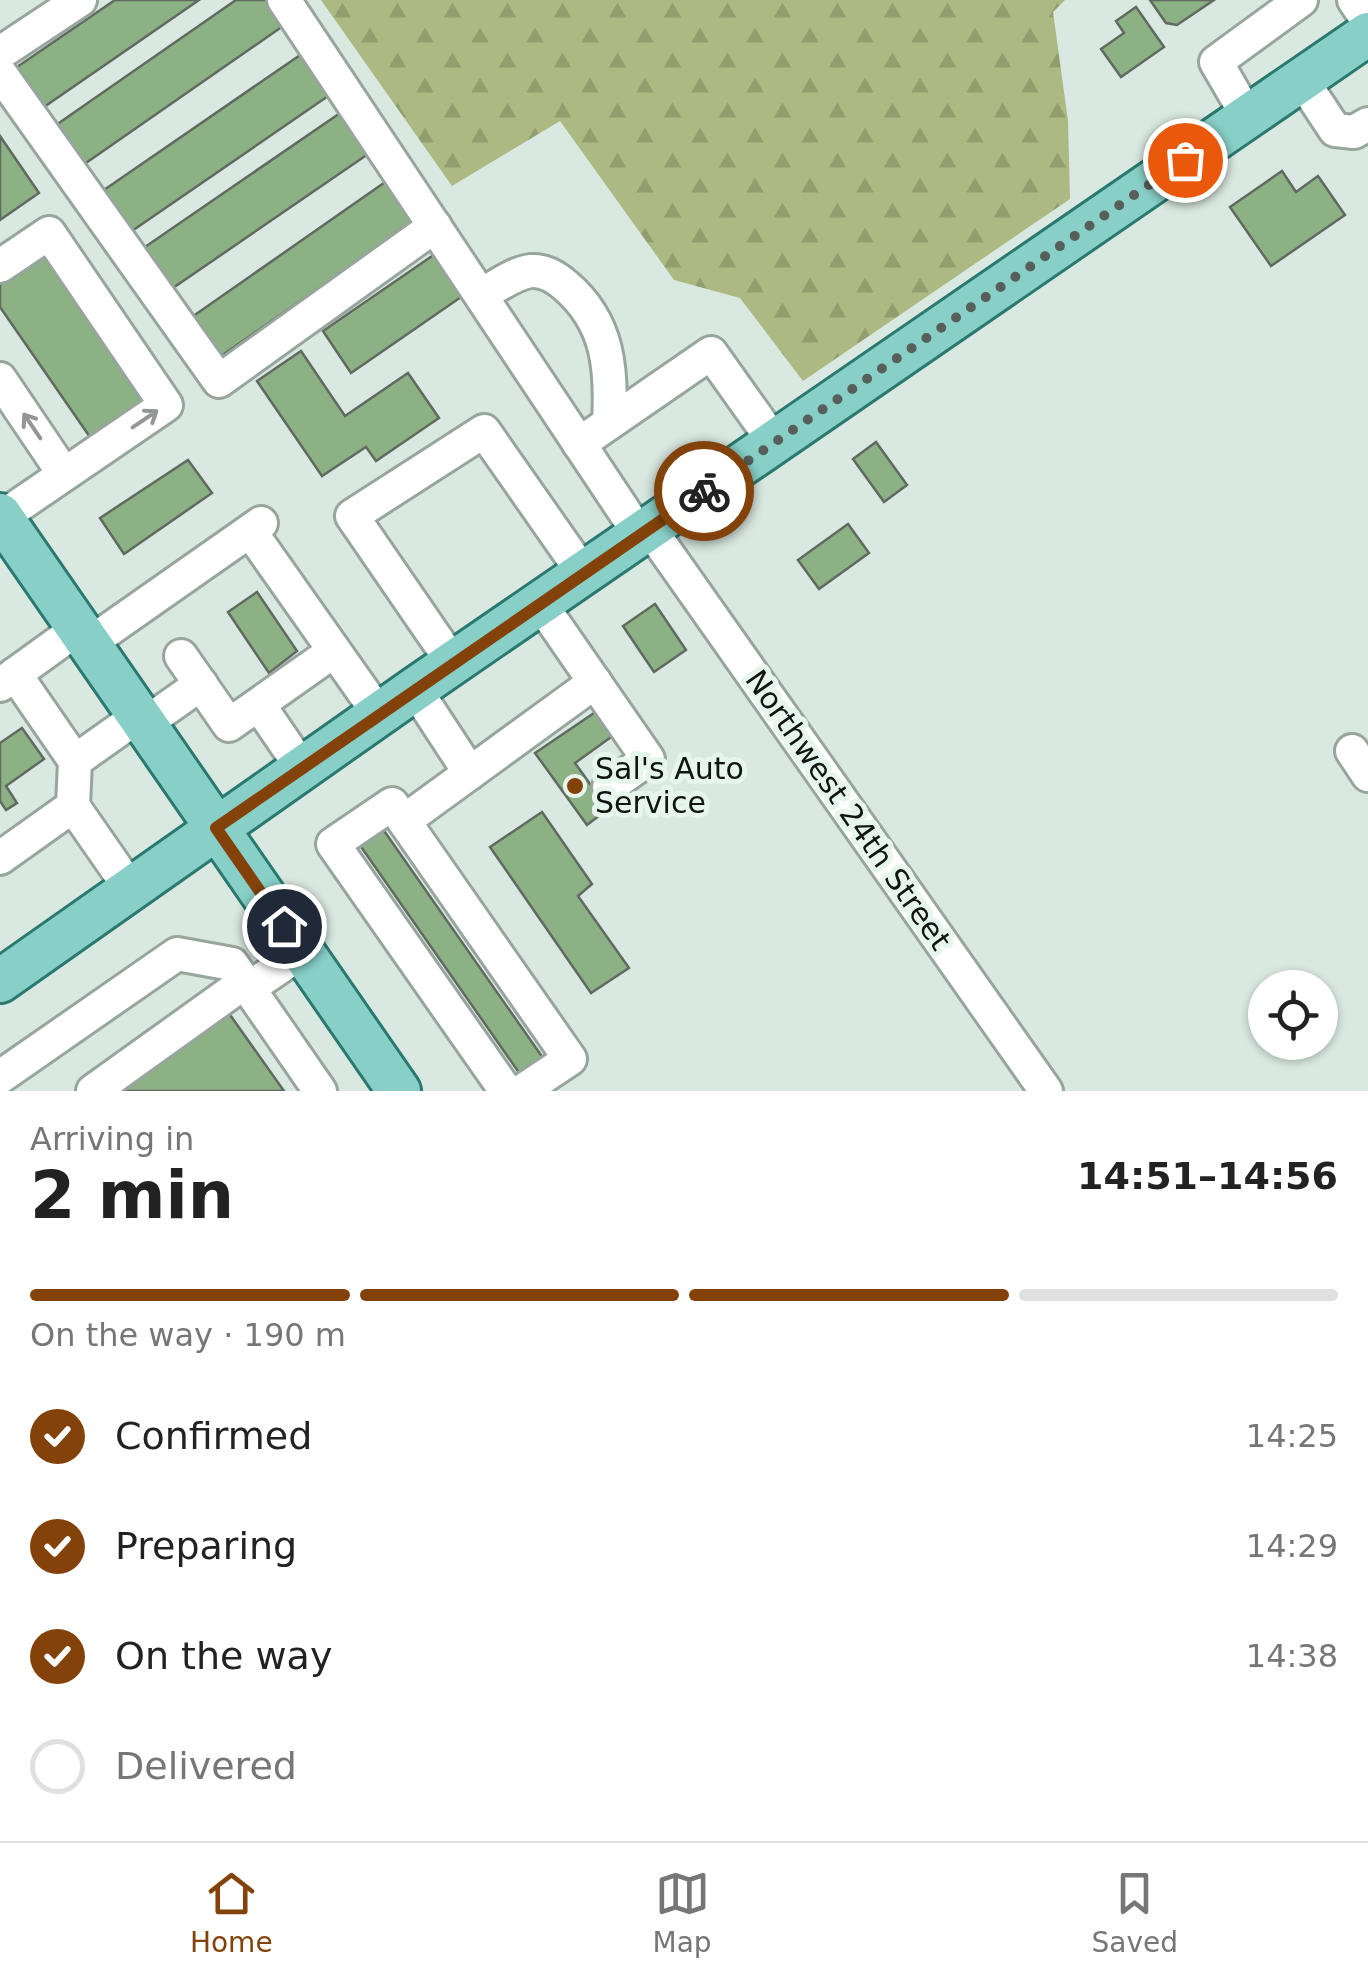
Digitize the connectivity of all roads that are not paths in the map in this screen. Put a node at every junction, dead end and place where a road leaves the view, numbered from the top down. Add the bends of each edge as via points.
1 (80, 0) edge
2 (284, 0) edge
3 (1301, 0) edge
4 (1354, 0) edge
5 (1368, 21) edge
6 (1368, 34) edge
7 (0, 54) edge
8 (0, 73) edge
9 (1302, 80) junction
10 (1248, 116) junction
11 (1368, 124) edge
12 (435, 226) junction
13 (0, 266) edge
14 (480, 295) junction
15 (0, 379) edge
16 (609, 423) junction
17 (775, 443) junction
18 (580, 444) junction
19 (64, 474) junction
20 (645, 532) junction
21 (6, 536) edge
22 (584, 574) junction
23 (540, 603) junction
24 (81, 638) junction
25 (334, 651) junction
26 (181, 656) dead end
27 (454, 662) junction
28 (8, 679) edge
29 (595, 682) junction
30 (201, 684) junction
31 (415, 689) junction
32 (258, 704) junction
33 (379, 714) junction
34 (140, 721) junction
35 (75, 761) junction
36 (302, 768) junction
37 (470, 773) junction
38 (609, 787) dead end
39 (73, 806) junction
40 (404, 821) junction
41 (216, 828) junction
42 (0, 858) edge
43 (130, 888) junction
44 (302, 952) junction
45 (0, 981) edge
46 (247, 985) junction
47 (0, 1078) edge
48 (93, 1091) edge
49 (320, 1091) edge
50 (400, 1091) edge
51 (506, 1091) edge
52 (522, 1091) edge
53 (1046, 1091) edge

1 - 7 street
2 - 12 street, Northwest 24th Street
3 - 10 street via 1216,62
4 - 5 street
6 - 9 main road
8 - 12 street via 218,381
9 - 10 main road
9 - 11 street via 1335,130 1354,132
10 - 17 main road
12 - 14 street, Northwest 24th Street
19 -> 13 street via 166,405 49,233
14 - 16 street via 534,271 572,290 608,353
14 - 18 street, Northwest 24th Street
19 -> 15 street
16 - 17 street via 711,352
16 - 18 street
17 - 20 main road
18 - 20 street, Northwest 24th Street
19 - 21 street
20 - 22 main road
20 - 53 street, Northwest 24th Street
21 - 24 main road
22 - 23 main road
22 - 27 street via 484,431 352,516
23 - 27 main road
23 - 29 street
24 - 25 street via 255,527
24 - 28 street
24 - 34 main road
25 - 32 street
25 - 33 street
26 - 30 street
27 - 31 main road
28 - 35 street
29 - 37 street
29 - 38 street via 648,758
30 - 32 street via 230,724
30 - 34 street
31 - 33 main road
31 - 37 street
32 - 36 street
33 - 36 main road
34 - 35 street
34 - 41 main road
35 - 39 street
36 - 41 main road
37 - 40 street
39 - 42 street
39 - 43 street
40 - 51 street via 392,804 332,844
40 - 52 street via 570,1059
41 - 43 main road
41 - 44 main road
43 - 45 main road
44 - 46 street
44 - 50 main road
46 - 47 street via 232,964 177,954
46 - 48 street
46 - 49 street

